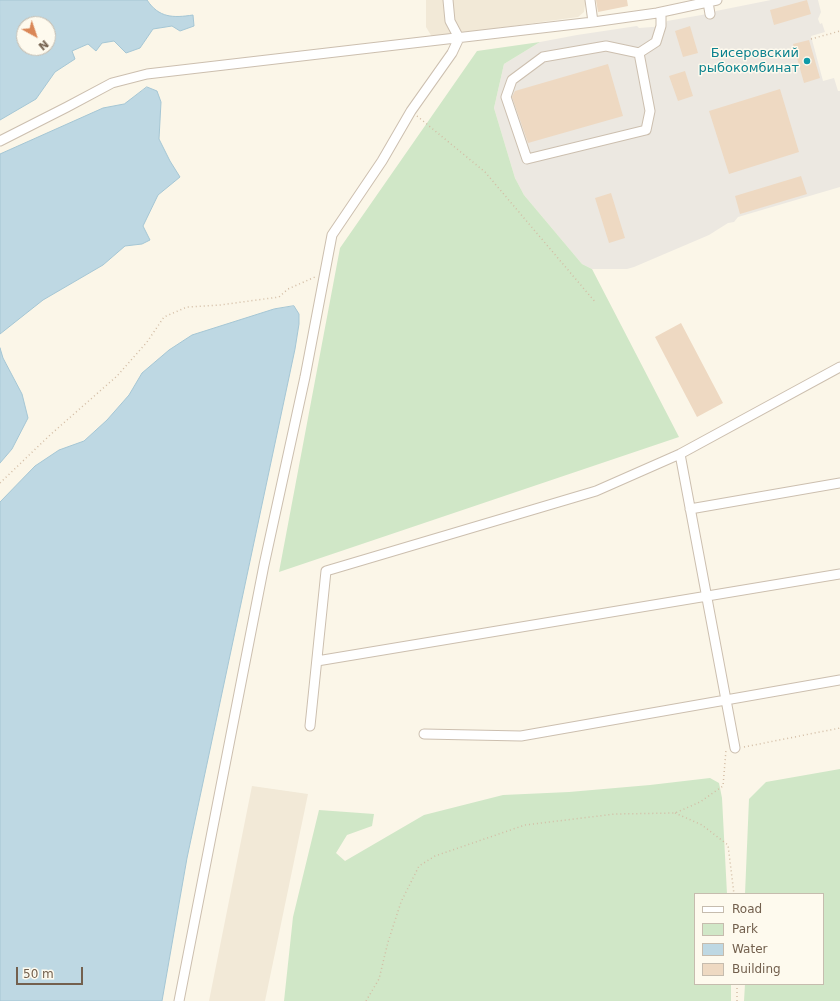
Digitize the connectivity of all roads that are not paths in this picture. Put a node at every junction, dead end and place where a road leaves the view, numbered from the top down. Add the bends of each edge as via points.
1 (448, 0) edge
2 (590, 0) edge
3 (717, 0) edge
4 (708, 2) junction
5 (661, 12) junction
6 (710, 14) dead end
7 (593, 22) junction
8 (459, 38) junction
9 (639, 53) junction
10 (0, 141) edge
11 (840, 367) edge
12 (680, 454) junction
13 (840, 483) edge
14 (690, 509) junction
15 (840, 574) edge
16 (707, 597) junction
17 (317, 661) junction
18 (840, 680) edge
19 (726, 700) junction
20 (310, 726) dead end
21 (424, 734) dead end
22 (735, 748) road end
23 (179, 1001) edge

1 - 8 street via 450,21
2 - 7 street
3 - 4 street
4 - 5 street
4 - 6 street
5 - 7 street
5 - 9 street via 661,26 656,42
7 - 8 street
8 - 10 street via 147,74 112,83
8 - 23 street via 452,53 411,111 382,161 332,235 305,377 264,565
9 - 9 street via 606,46 542,57 512,80 506,98 527,159 646,130 650,111
11 - 12 street
12 - 14 street
12 - 17 street via 596,491 326,571
13 - 14 street
14 - 16 street
15 - 16 street
16 - 17 street
16 - 19 street
17 - 20 street
18 - 19 street
19 - 21 street via 521,736
19 - 22 street

